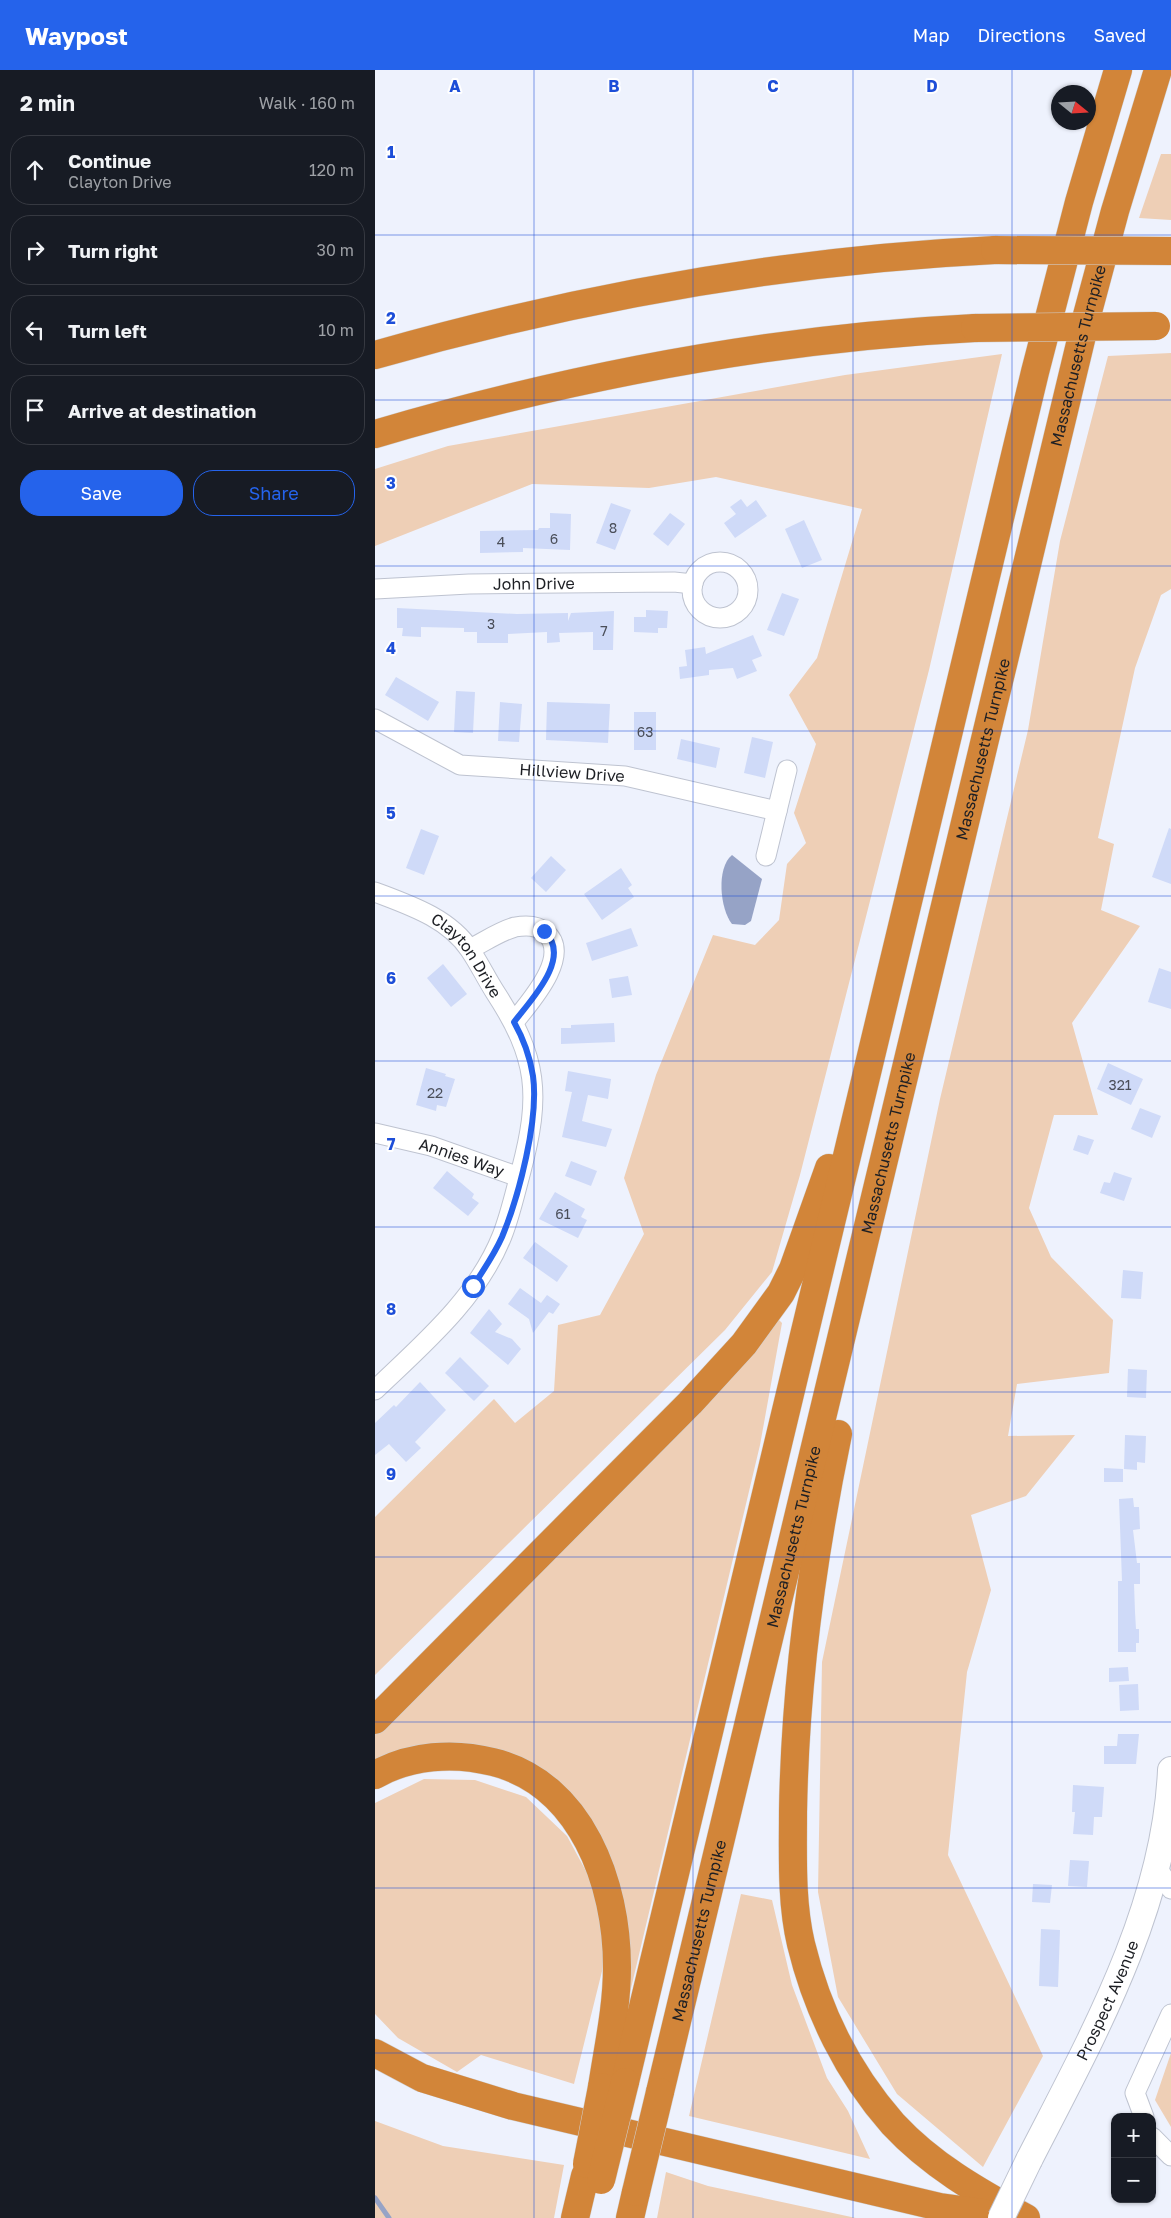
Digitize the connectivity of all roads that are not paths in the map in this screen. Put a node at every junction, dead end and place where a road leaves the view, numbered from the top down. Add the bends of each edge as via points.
1 (1118, 70) edge
2 (1158, 70) edge
3 (1171, 251) edge
4 (1164, 326) edge
5 (375, 355) edge
6 (375, 434) edge
7 (693, 584) dead end
8 (375, 589) edge
9 (1002, 669) junction
10 (375, 719) edge
11 (787, 770) dead end
12 (777, 811) junction
13 (766, 856) dead end
14 (375, 892) edge
15 (469, 948) junction
16 (883, 1008) junction
17 (514, 1022) junction
18 (375, 1133) edge
19 (519, 1177) junction
20 (375, 1390) edge
21 (375, 1720) edge
22 (1171, 1770) edge
23 (375, 1775) edge
24 (1169, 1806) edge
25 (1155, 1866) junction
26 (1171, 1889) edge
27 (1171, 2014) edge
28 (375, 2053) edge
29 (375, 2074) edge
30 (614, 2085) junction
31 (1143, 2113) edge
32 (1156, 2141) edge
33 (1171, 2156) edge
34 (593, 2178) junction
35 (633, 2205) edge
36 (575, 2218) edge
37 (592, 2218) edge
38 (904, 2218) edge
39 (1001, 2218) edge
40 (1026, 2218) edge

1 - 16 highway via 1048,320
2 - 9 highway, Massachusetts Turnpike via 1098,273
3 - 5 highway, bridge via 995,250 806,267 670,288 495,324
4 - 6 highway, bridge via 924,330 826,341 641,370 516,396
7 - 8 street, John Drive via 469,584
9 - 35 highway, Massachusetts Turnpike, bridge
9 - 40 highway via 975,834 933,1003 824,1503 809,1595 800,1680 793,1863 795,1902 809,1974 834,2036 851,2067 871,2096 915,2146 966,2185
10 - 12 street, Hillview Drive via 460,765 625,776
11 - 12 street
12 - 13 street
14 - 15 street, Clayton Drive via 435,918 455,932
15 - 17 street, Clayton Drive
15 - 17 street via 525,926 540,928 551,938 554,948 552,966
16 - 21 highway via 803,1244 781,1293 764,1319 690,1403
16 - 30 highway
17 - 19 street, Clayton Drive via 530,1062 534,1090 529,1134
18 - 19 street, Annies Way via 431,1146
19 - 20 street, Clayton Drive via 501,1238 473,1286 433,1334
22 - 24 street, Prospect Avenue
23 - 30 highway via 402,1764 441,1756 500,1763 533,1780 561,1802 578,1822 601,1869 612,1915 615,1940
24 - 25 street, Prospect Avenue
25 - 26 street
25 - 39 street, Prospect Avenue, bridge via 1118,1976
27 - 31 street via 1135,2092
28 - 39 highway via 422,2078 513,2106 940,2207
29 - 38 highway via 415,2094 477,2114
30 - 34 highway, bridge
32 - 33 street
34 - 36 highway
34 - 37 highway

